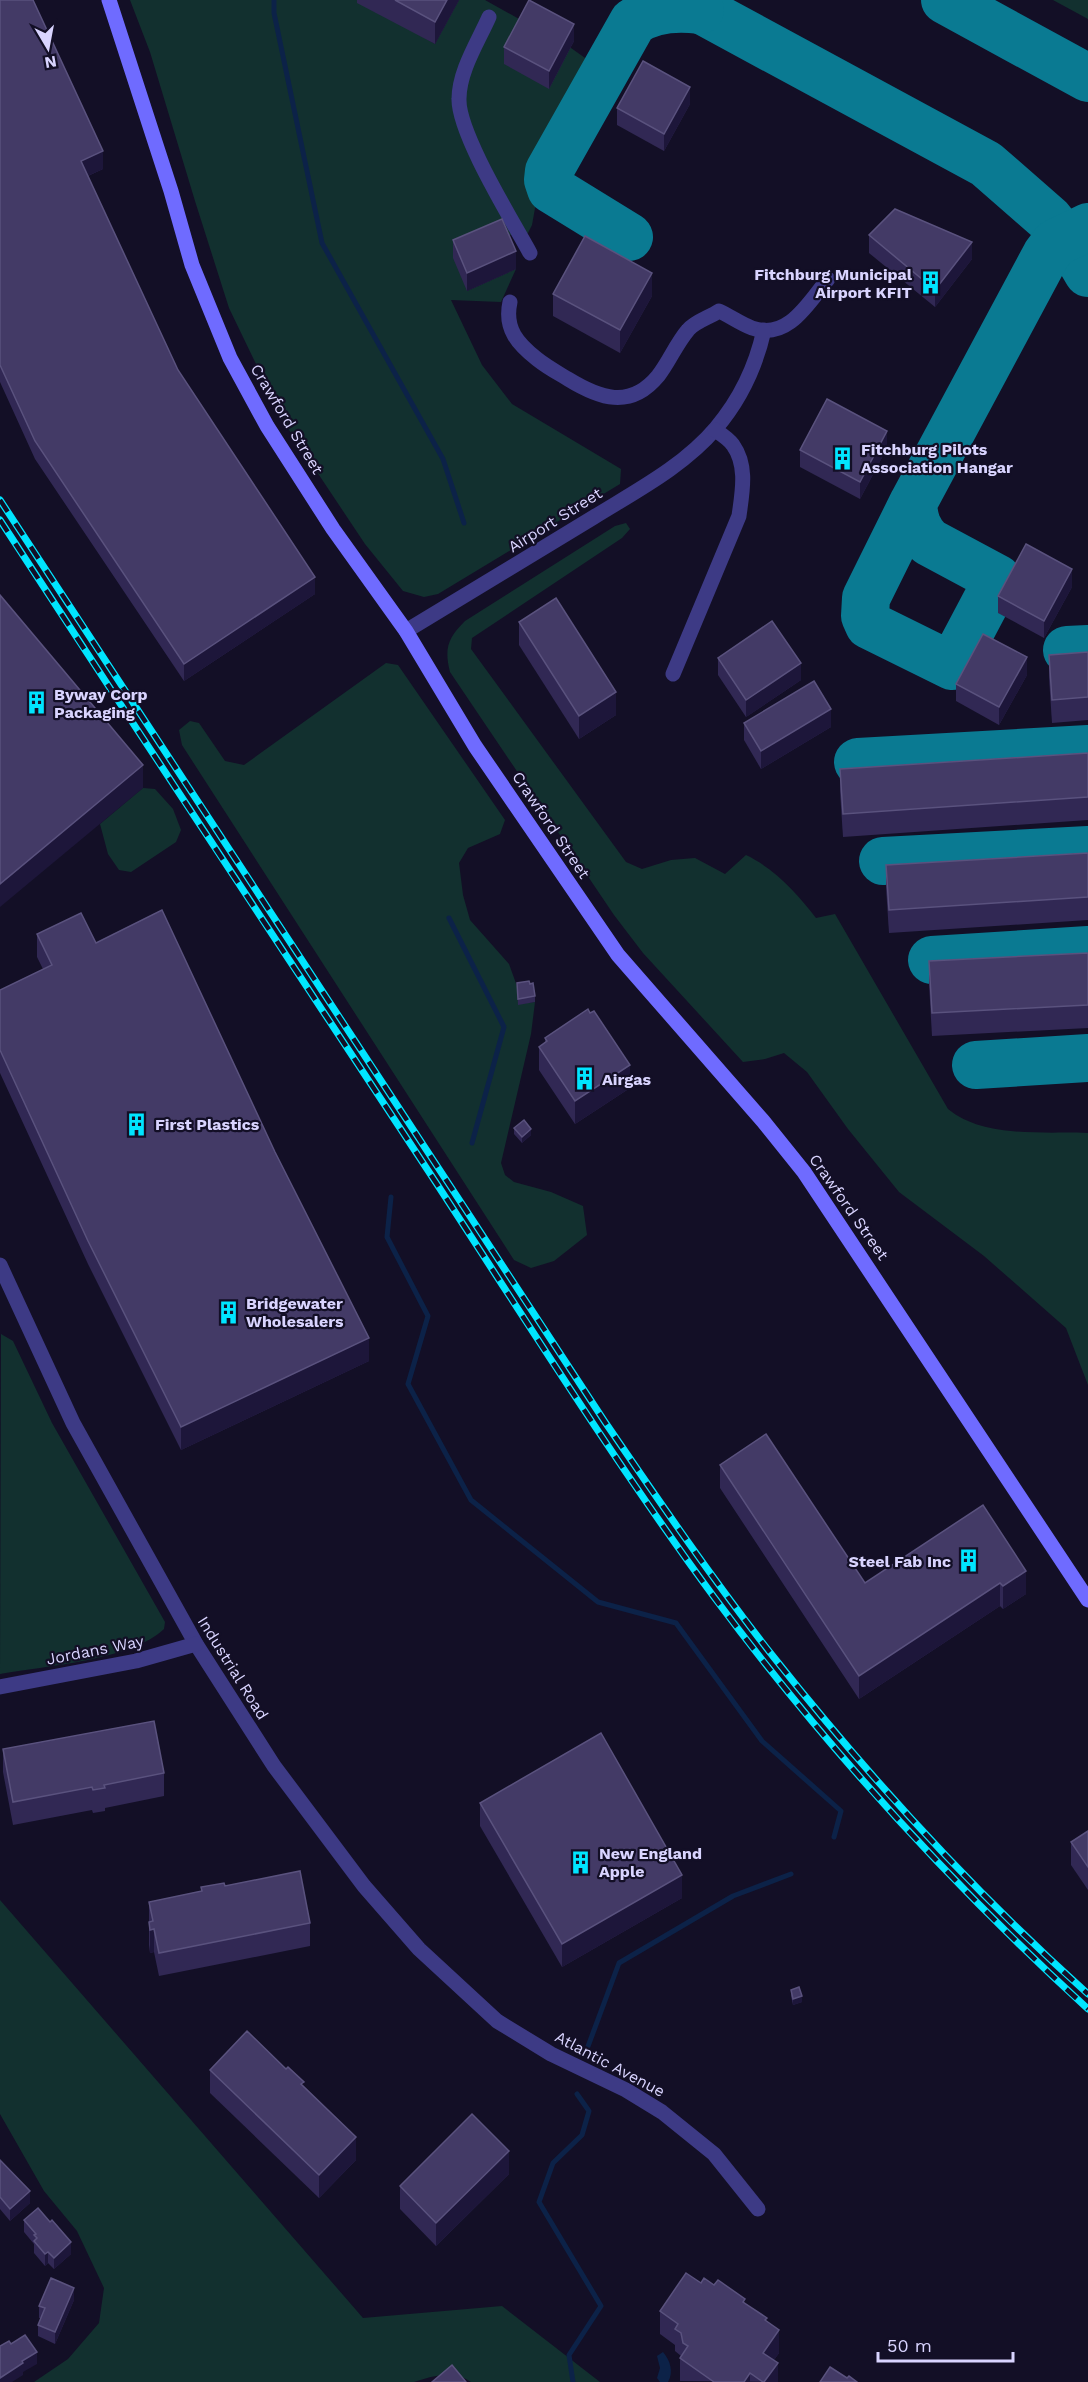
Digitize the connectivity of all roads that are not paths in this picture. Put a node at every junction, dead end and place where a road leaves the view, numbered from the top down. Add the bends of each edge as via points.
1 (109, 0) edge
2 (489, 17) dead end
3 (530, 253) dead end
4 (828, 279) dead end
5 (510, 302) dead end
6 (764, 330) junction
7 (715, 430) junction
8 (406, 631) junction
9 (672, 674) dead end
10 (0, 1265) edge
11 (1088, 1600) edge
12 (196, 1644) junction
13 (0, 1687) edge
14 (516, 2033) joint
15 (758, 2209) dead end

1 - 8 main road, Crawford Street via 192,265 230,358 267,426 333,529
2 - 3 street via 463,77 460,115
4 - 6 street via 796,319 780,328
5 - 6 street via 508,321 517,342 544,365 603,397 632,394 648,386 689,328 719,311 751,328
6 - 7 street, Airport Street via 750,373
7 - 8 street, Airport Street via 668,470
7 - 9 street via 733,444 739,456 743,489 739,516
8 - 11 main road, Crawford Street via 476,746 618,955 763,1121 819,1193
10 - 12 street, Industrial Road via 73,1423
12 - 13 street, Jordans Way via 136,1661
12 - 14 street, Industrial Road via 274,1766 364,1886 419,1949 468,1996
14 - 15 street, Atlantic Avenue via 662,2112 714,2154

